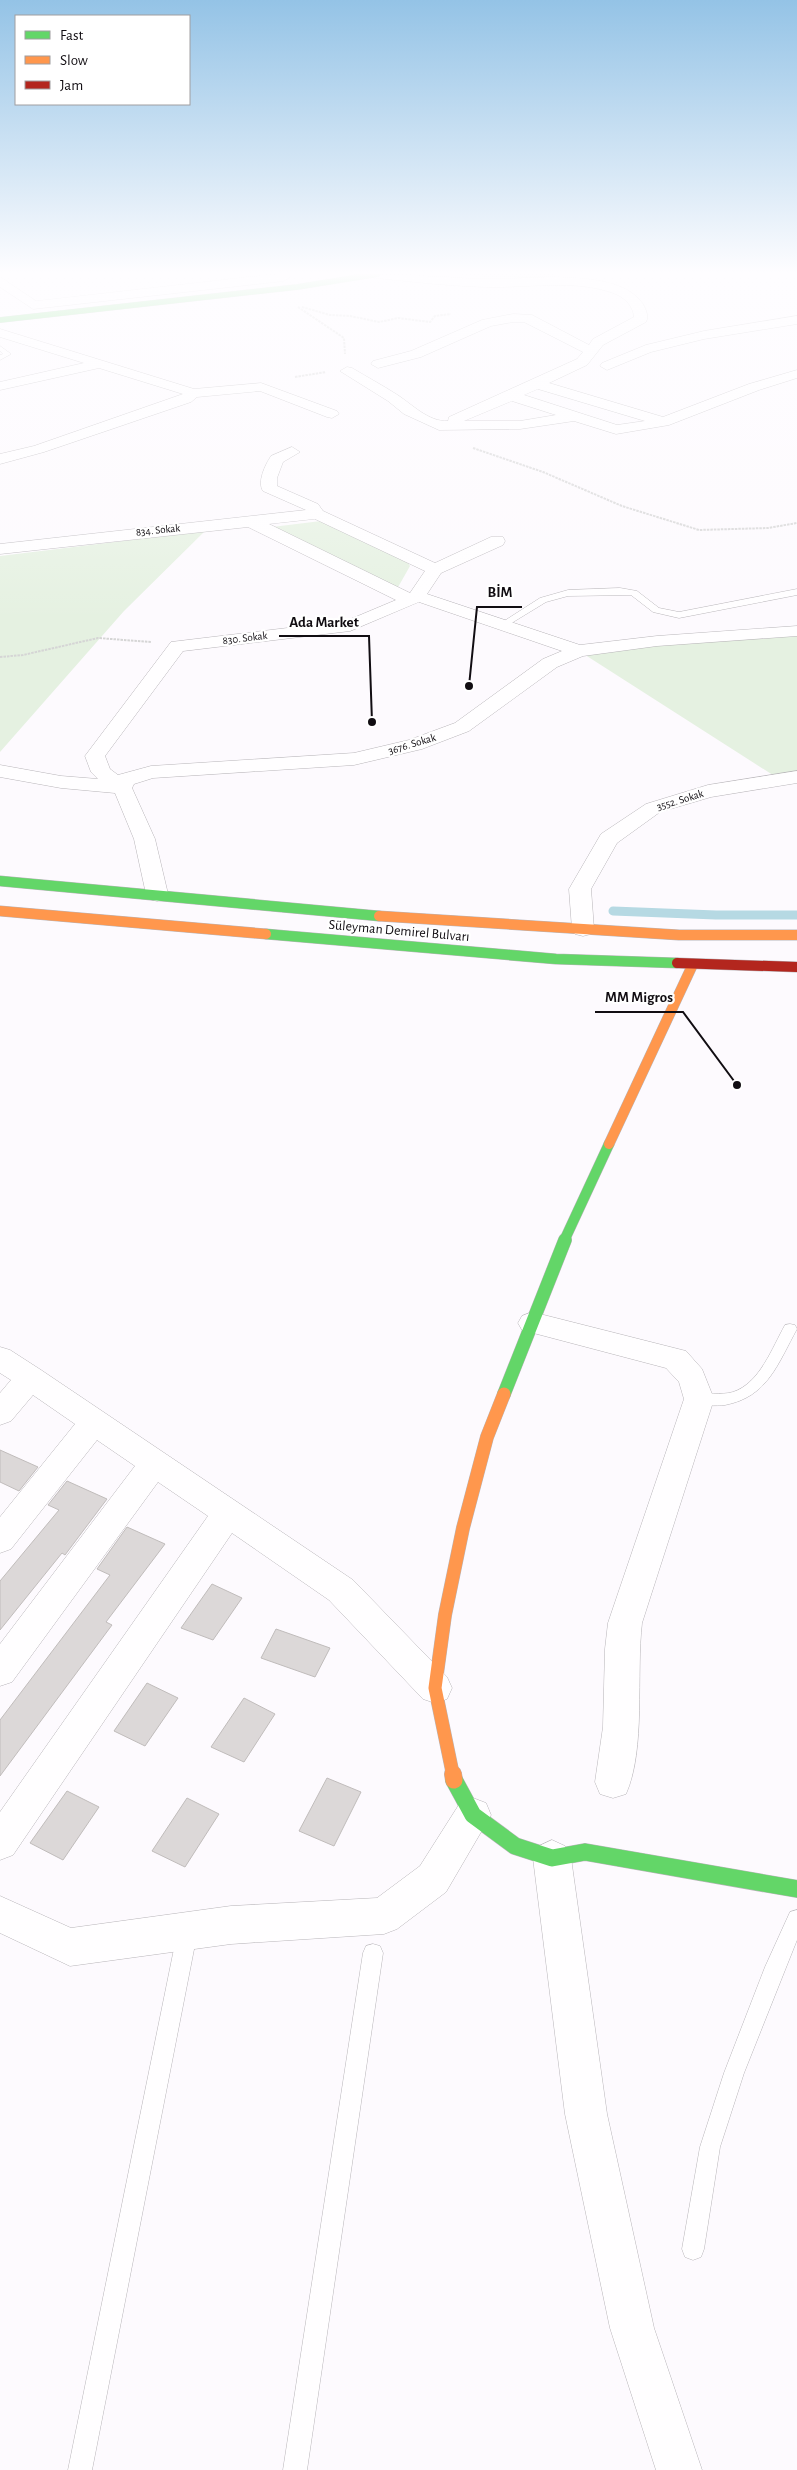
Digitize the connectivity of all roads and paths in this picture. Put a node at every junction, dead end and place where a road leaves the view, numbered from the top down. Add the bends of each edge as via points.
1 (181, 389) edge
2 (235, 389) edge
3 (267, 389) edge
4 (378, 389) edge
5 (526, 389) edge
6 (555, 389) edge
7 (748, 389) edge
8 (193, 393) junction
9 (511, 396) junction
10 (332, 414) dead end
11 (574, 416) junction
12 (664, 422) junction
13 (440, 426) junction
14 (292, 452) dead end
15 (0, 459) edge
16 (317, 514) junction
17 (249, 521) junction
18 (797, 522) edge
19 (497, 541) dead end
20 (0, 549) edge
21 (435, 569) junction
22 (797, 592) edge
23 (413, 598) junction
24 (502, 625) junction
25 (797, 631) edge
26 (177, 646) junction
27 (579, 651) junction
28 (0, 657) edge
29 (0, 771) edge
30 (797, 777) edge
31 (122, 788) junction
32 (0, 881) edge
33 (157, 894) junction
34 (0, 911) edge
35 (583, 929) junction
36 (797, 935) edge
37 (692, 964) junction
38 (797, 967) edge
39 (532, 1323) junction
40 (790, 1329) dead end
41 (0, 1358) edge
42 (30, 1378) junction
43 (699, 1400) junction
44 (0, 1413) edge
45 (94, 1422) junction
46 (154, 1463) junction
47 (228, 1513) junction
48 (0, 1540) edge
49 (0, 1672) edge
50 (435, 1688) junction
51 (613, 1782) dead end
52 (473, 1816) junction
53 (0, 1843) edge
54 (552, 1858) junction
55 (797, 1889) edge
56 (0, 1914) edge
57 (797, 1919) edge
58 (188, 1931) junction
59 (373, 1953) dead end
60 (693, 2249) dead end
61 (80, 2470) edge
62 (295, 2470) edge
63 (679, 2470) edge

1 - 8 street
2 - 8 street
3 - 10 street
4 - 13 street via 409,411
5 - 9 street
6 - 12 street
7 - 12 street
8 - 15 street via 186,399
9 - 11 street
9 - 13 street
11 - 12 street via 616,430
11 - 13 street via 520,425
13 - 18 path via 462,444 543,472 622,506 699,530 768,528
14 - 16 street via 276,459 269,488 312,507
16 - 17 street, 834. Sokak
16 - 21 street
17 - 20 street, 834. Sokak
17 - 23 street
19 - 21 street
21 - 23 street
22 - 24 lane via 679,615 656,610 634,593 620,590 568,593 543,600
23 - 24 street
23 - 26 street, 830. Sokak via 350,626
24 - 27 street
25 - 27 street, 3676. Sokak via 657,641
26 - 28 path via 130,639 90,639 52,650
26 - 31 street via 94,756 101,772
27 - 31 street, 3676. Sokak via 550,663 462,727 416,745 354,759 151,772 125,780
29 - 31 street
30 - 35 street, 3552. Sokak via 708,791 653,808 616,834 609,839 580,889
31 - 33 street via 138,816 154,869
32 - 33 main road, Süleyman Demirel Bulvarı
33 - 35 main road, Süleyman Demirel Bulvarı via 383,916
34 - 37 main road, Süleyman Demirel Bulvarı via 556,959
35 - 36 main road, Süleyman Demirel Bulvarı via 680,935
37 - 38 main road, Süleyman Demirel Bulvarı
37 - 39 main road via 571,1224
39 - 43 street via 676,1359 691,1374
39 - 50 main road via 487,1437 462,1528
40 - 43 lane via 756,1387 718,1402
41 - 42 street
42 - 44 street
42 - 45 street
43 - 51 street via 625,1624 621,1727
45 - 46 street
45 - 48 street
46 - 47 street
46 - 49 street
47 - 50 street via 341,1590
47 - 53 street
50 - 52 main road via 453,1778
52 - 54 main road via 515,1846
52 - 58 street via 433,1879 384,1916 231,1925
54 - 55 main road via 585,1852
54 - 63 street via 586,2114 632,2328
56 - 58 street via 70,1947
57 - 60 lane via 734,2073 713,2138
58 - 61 lane
59 - 62 lane

